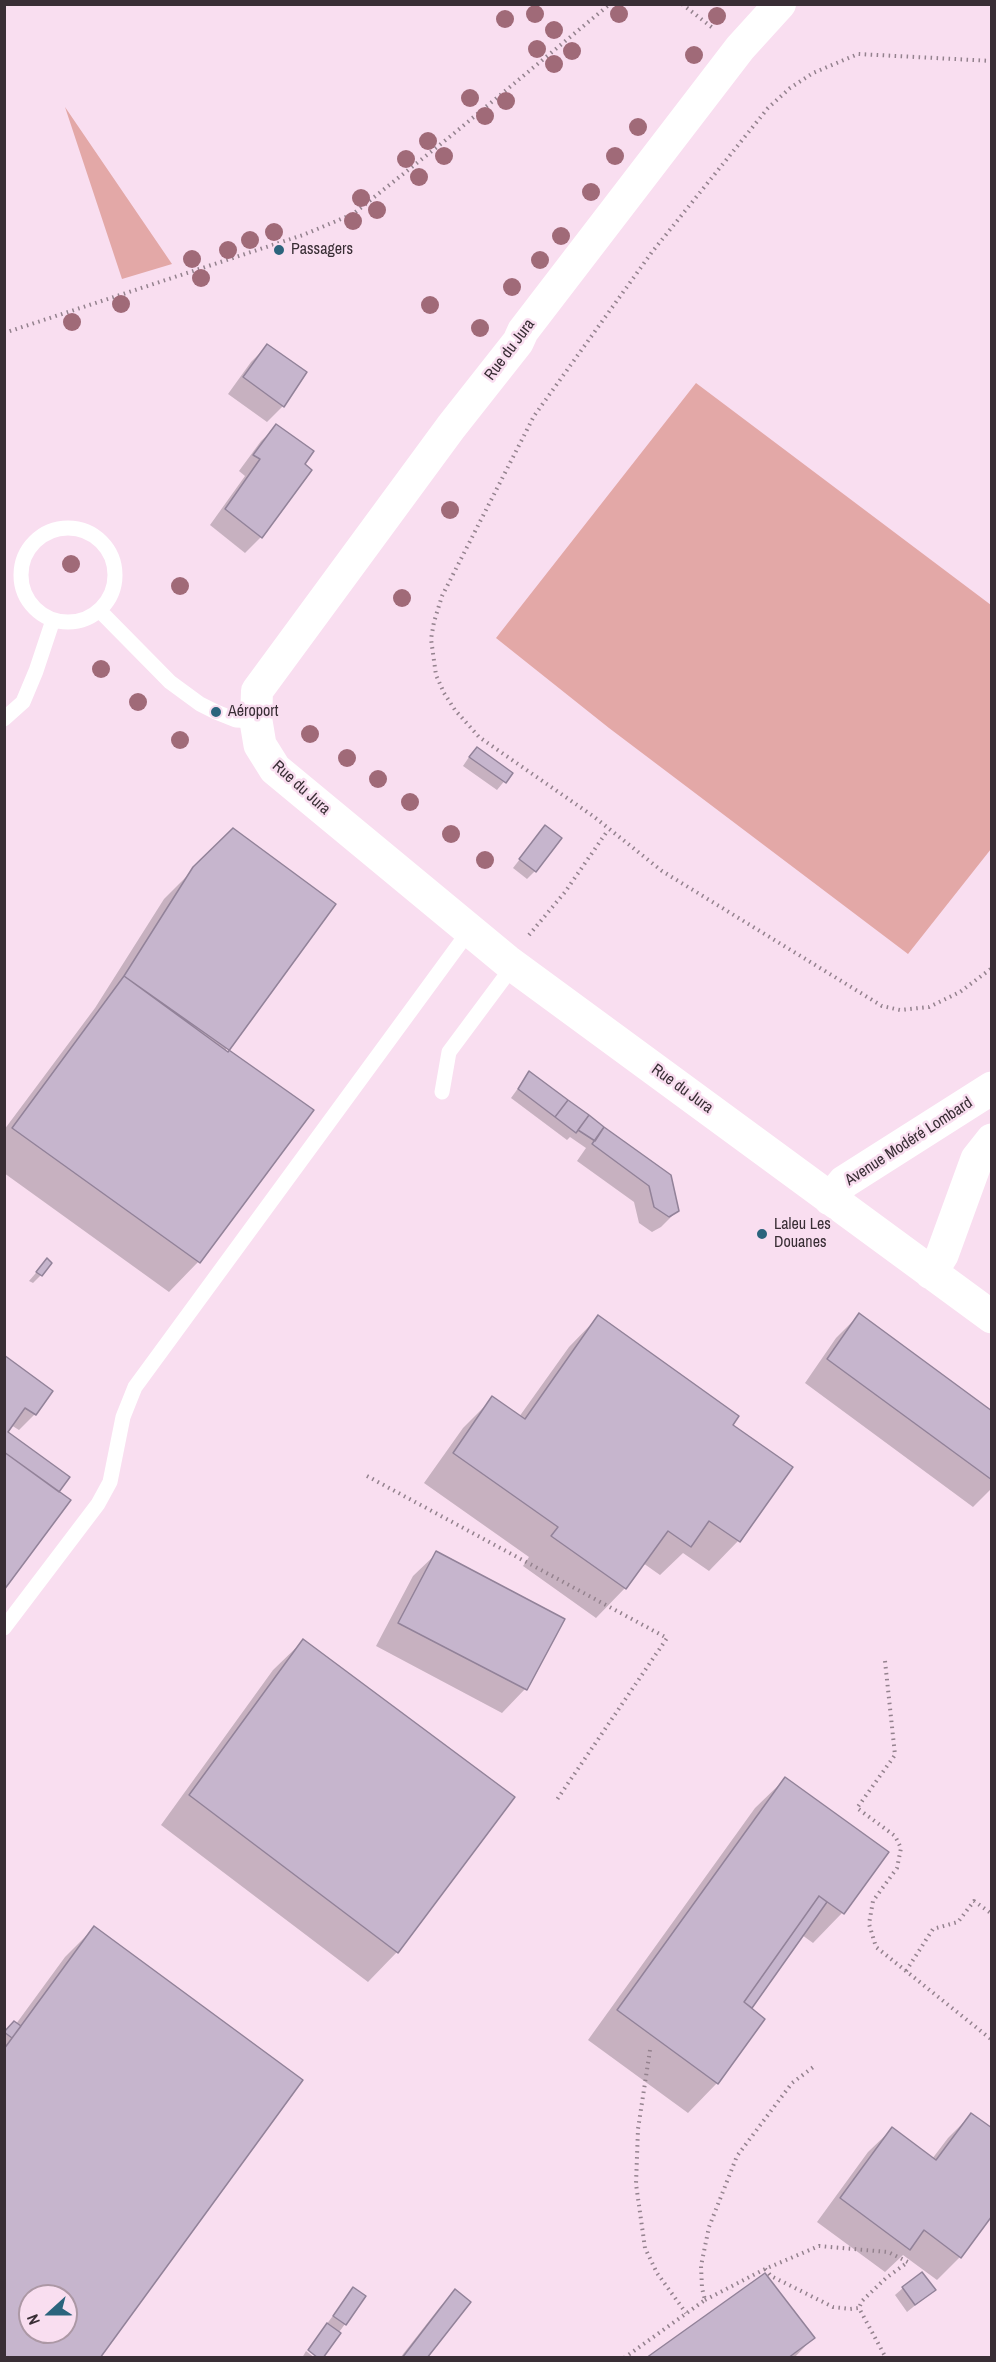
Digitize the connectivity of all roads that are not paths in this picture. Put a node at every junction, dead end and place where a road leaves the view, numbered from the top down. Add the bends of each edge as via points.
1 (780, 4) edge
2 (100, 611) junction
3 (52, 620) junction
4 (4, 719) edge
5 (255, 721) junction
6 (469, 931) junction
7 (510, 964) junction
8 (992, 1088) edge
9 (442, 1092) dead end
10 (992, 1140) edge
11 (830, 1199) junction
12 (931, 1273) junction
13 (992, 1317) edge
14 (4, 1628) edge

1 - 5 street, Rue du Jura via 728,64 523,331 256,691
2 - 3 lane via 69,622
2 - 3 lane via 115,582 109,550 84,530 59,528 37,538 21,567 21,584 27,599
2 - 5 lane via 170,682 200,704 236,720
3 - 4 lane via 23,702
5 - 6 street, Rue du Jura via 260,744 275,769
6 - 7 street, Rue du Jura
6 - 14 lane via 135,1387 123,1417 110,1482 98,1504
7 - 9 lane via 449,1052
7 - 11 street, Rue du Jura
8 - 11 street, Avenue Modéré Lombard via 844,1182
10 - 12 street via 977,1159 942,1254
11 - 12 street, Rue du Jura
12 - 13 street, Rue du Jura

